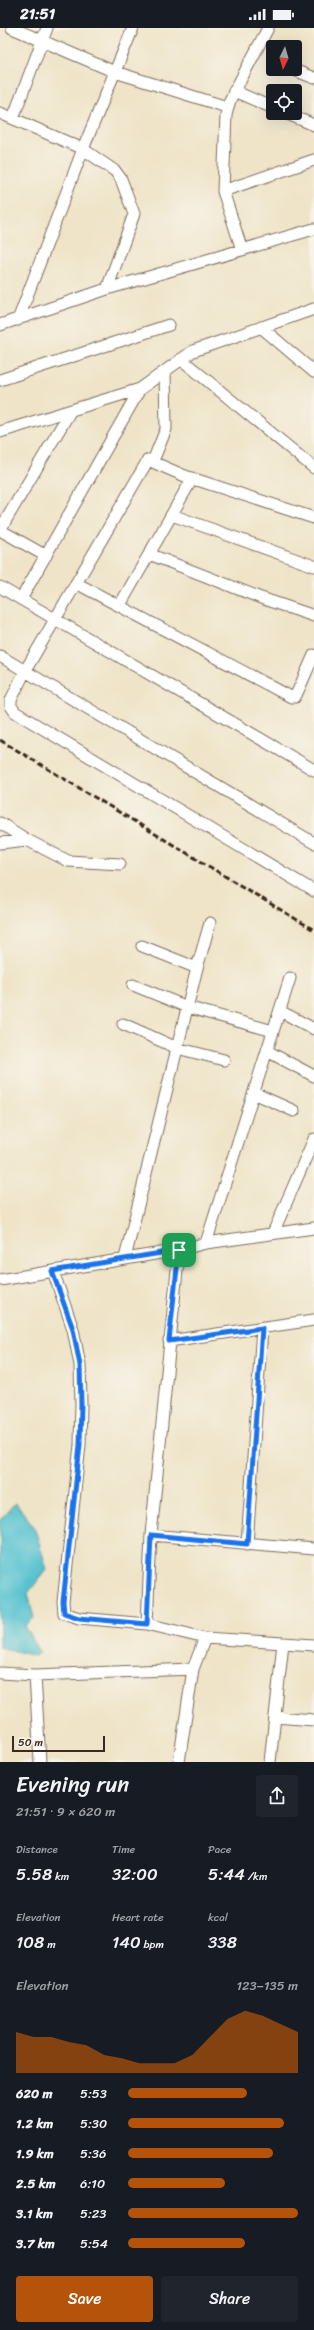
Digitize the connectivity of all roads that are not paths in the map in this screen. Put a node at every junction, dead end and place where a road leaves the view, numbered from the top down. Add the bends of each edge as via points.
1 (12, 28) edge
2 (47, 28) edge
3 (133, 28) edge
4 (268, 28) edge
5 (41, 41) junction
6 (115, 72) junction
7 (302, 73) edge
8 (314, 78) edge
9 (234, 91) junction
10 (266, 105) edge
11 (227, 107) junction
12 (0, 114) edge
13 (13, 118) junction
14 (302, 120) edge
15 (314, 125) edge
16 (83, 149) junction
17 (314, 160) edge
18 (223, 190) junction
19 (314, 229) edge
20 (242, 250) junction
21 (107, 289) junction
22 (314, 309) edge
23 (18, 320) junction
24 (0, 325) edge
25 (169, 325) dead end
26 (261, 327) junction
27 (181, 359) junction
28 (165, 371) junction
29 (314, 372) edge
30 (0, 380) edge
31 (140, 389) junction
32 (71, 410) junction
33 (0, 432) edge
34 (153, 461) junction
35 (314, 468) edge
36 (192, 479) junction
37 (172, 515) junction
38 (314, 518) edge
39 (0, 530) edge
40 (149, 554) junction
41 (46, 556) junction
42 (314, 566) edge
43 (76, 583) junction
44 (0, 587) edge
45 (21, 599) junction
46 (120, 605) junction
47 (314, 616) edge
48 (55, 619) junction
49 (314, 655) edge
50 (0, 656) edge
51 (25, 671) junction
52 (314, 770) edge
53 (0, 823) edge
54 (27, 840) junction
55 (0, 843) edge
56 (314, 843) edge
57 (120, 864) dead end
58 (314, 891) edge
59 (210, 924) dead end
60 (142, 946) dead end
61 (197, 968) junction
62 (290, 978) dead end
63 (133, 985) dead end
64 (187, 1007) junction
65 (280, 1011) junction
66 (122, 1024) dead end
67 (314, 1029) edge
68 (273, 1031) junction
69 (177, 1048) junction
70 (267, 1051) junction
71 (224, 1060) dead end
72 (314, 1076) edge
73 (254, 1092) junction
74 (294, 1111) dead end
75 (314, 1139) edge
76 (313, 1226) edge
77 (273, 1233) junction
78 (206, 1243) junction
79 (179, 1250) junction
80 (125, 1258) junction
81 (52, 1271) junction
82 (0, 1280) edge
83 (314, 1320) edge
84 (262, 1328) junction
85 (169, 1341) junction
86 (151, 1535) junction
87 (247, 1544) junction
88 (314, 1549) edge
89 (147, 1624) junction
90 (205, 1638) junction
91 (283, 1643) junction
92 (314, 1645) edge
93 (194, 1669) junction
94 (0, 1673) edge
95 (35, 1674) junction
96 (275, 1717) junction
97 (314, 1720) edge
98 (40, 1762) edge
99 (179, 1762) edge
100 (270, 1762) edge

1 - 5 street
2 - 5 street
3 - 6 street
4 - 9 street
5 - 6 street
5 - 13 street
6 - 11 street
6 - 16 street
7 - 8 street
9 - 10 street
9 - 11 street
11 - 18 street
12 - 13 street
13 - 16 street
14 - 15 street
16 - 21 street via 118,174 134,209 133,219
16 - 23 street
17 - 18 street
18 - 20 street
19 - 20 street
20 - 21 street
21 - 23 street
22 - 26 street
23 - 24 street
25 - 30 street
26 - 27 street via 193,351
26 - 29 street
27 - 28 street
27 - 35 street
28 - 31 street
28 - 34 street via 166,429
31 - 32 street
31 - 41 street
32 - 33 street
32 - 39 street
34 - 36 street
34 - 43 street via 148,460 145,463
36 - 37 street
36 - 38 street
37 - 40 street
37 - 42 street
39 - 41 street
40 - 46 street
40 - 47 street
41 - 45 street
43 - 46 street
43 - 48 street
44 - 45 street
45 - 48 street
46 - 49 street via 291,697 297,693
48 - 51 street
48 - 52 street
50 - 51 street
51 - 56 street
51 - 58 street via 11,700 15,712
53 - 54 street
54 - 55 street
54 - 57 street via 68,861
59 - 61 street
60 - 61 street
61 - 64 street
62 - 65 street
63 - 64 street
64 - 68 street
64 - 69 street
65 - 67 street
65 - 68 street
66 - 69 street
68 - 70 street
69 - 71 street
69 - 80 street
70 - 72 street
70 - 73 street
73 - 74 street
73 - 78 street
75 - 77 street
76 - 77 street
77 - 78 street
78 - 79 street
79 - 80 street
79 - 85 street
80 - 81 street
81 - 82 street
81 - 89 street via 73,1329 80,1365 80,1445 63,1602 64,1613 79,1618
83 - 84 street
84 - 85 street
84 - 87 street
85 - 86 street
86 - 87 street
86 - 89 street
87 - 88 street
89 - 90 street
90 - 91 street
90 - 93 street
91 - 92 street
91 - 96 street
93 - 95 street
93 - 99 street
94 - 95 street
95 - 98 street
96 - 97 street
96 - 100 street

